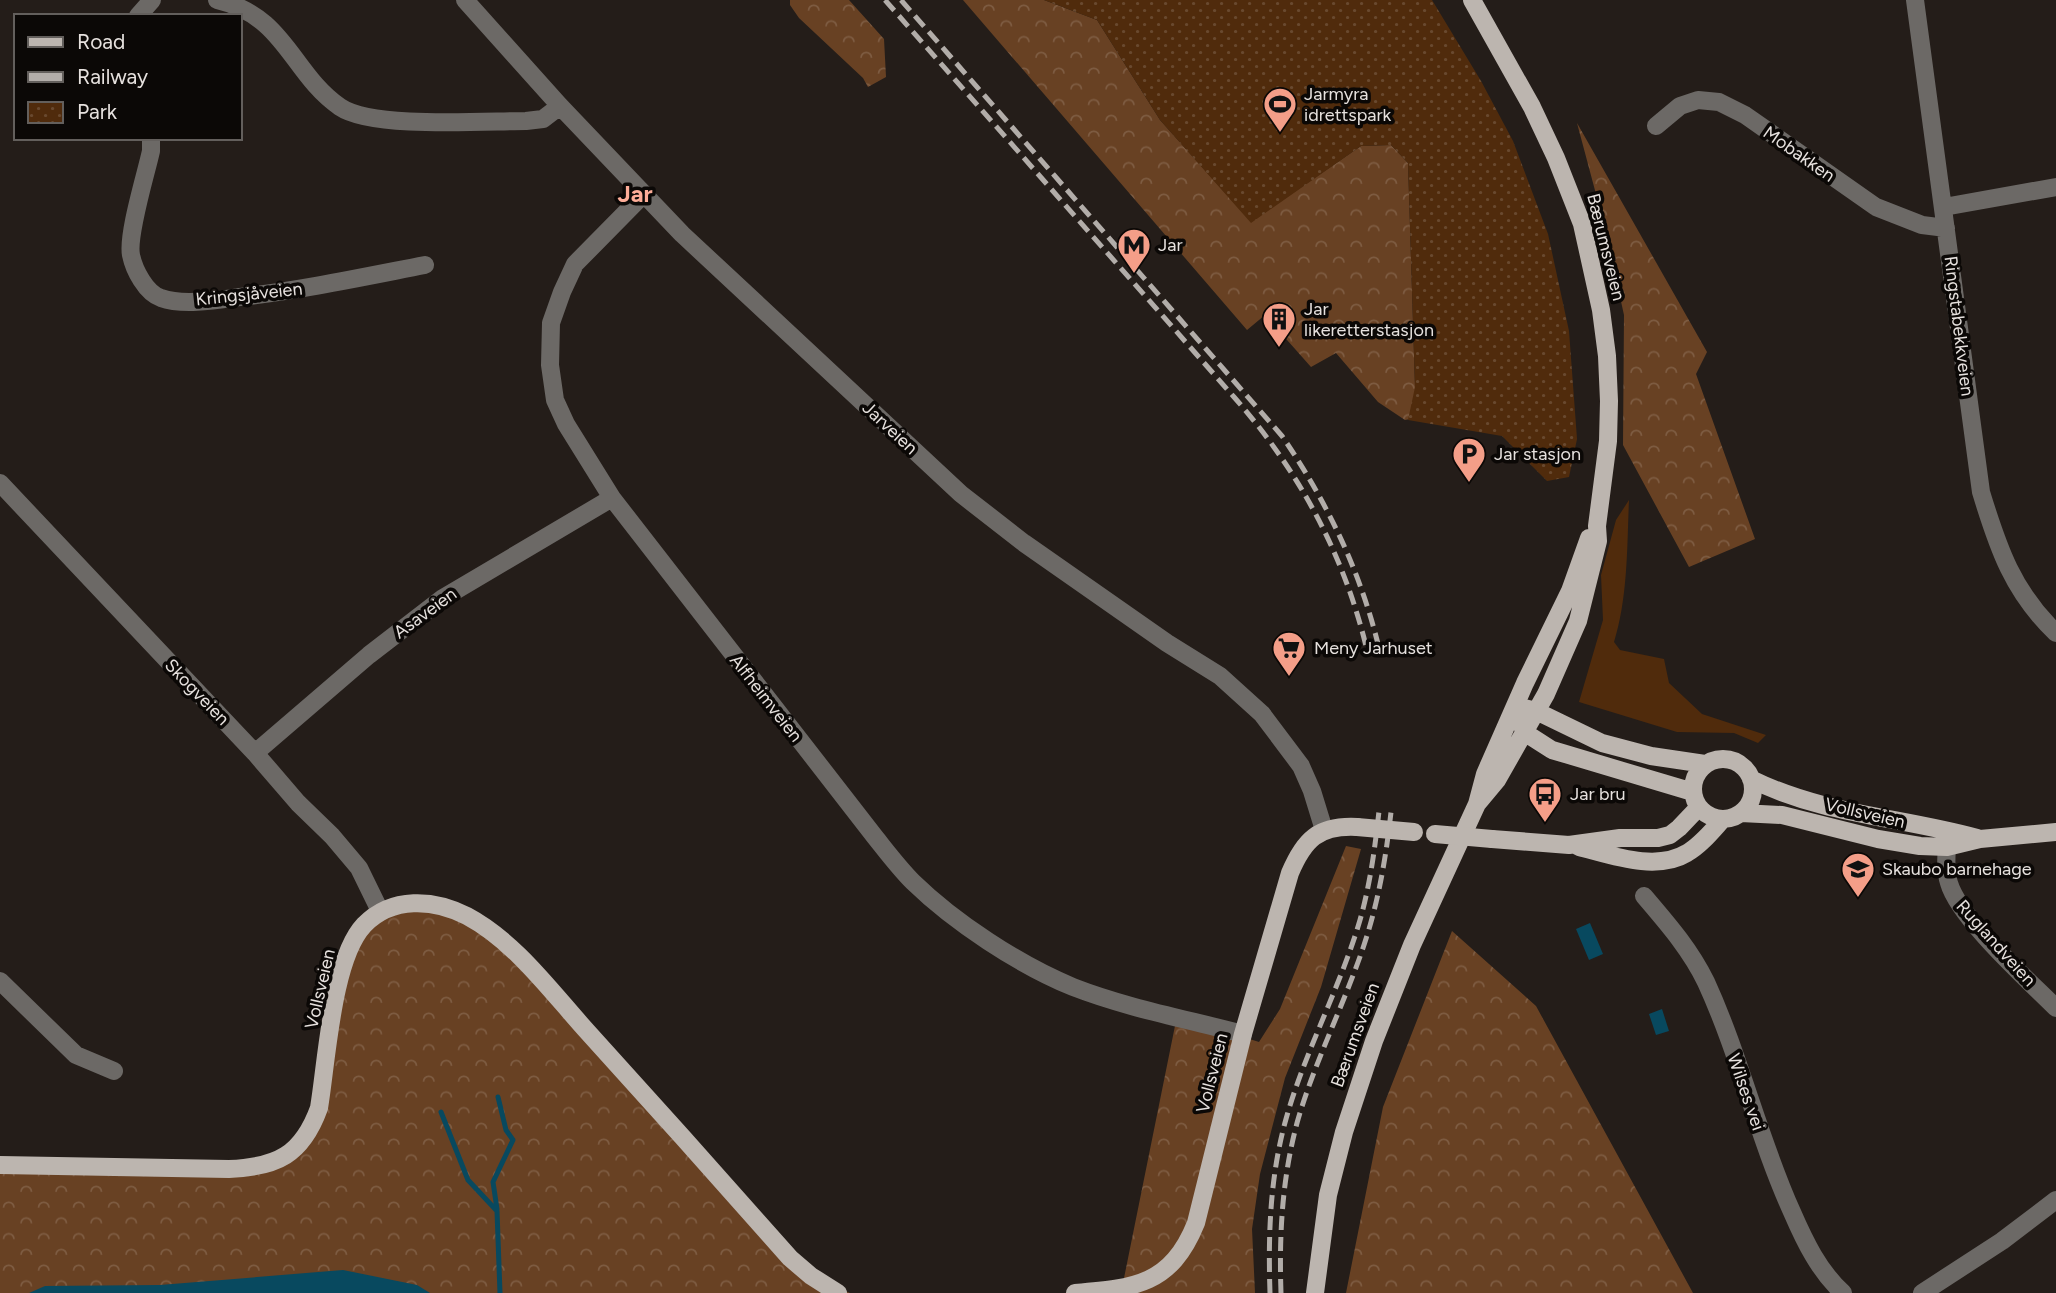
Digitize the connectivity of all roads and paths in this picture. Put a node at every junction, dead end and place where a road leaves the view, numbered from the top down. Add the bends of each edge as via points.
1 (152, 0) edge
2 (217, 0) edge
3 (1472, 0) edge
4 (1915, 0) edge
5 (469, 1) edge
6 (140, 14) edge
7 (560, 106) junction
8 (1656, 126) dead end
9 (151, 140) edge
10 (2056, 187) edge
11 (643, 195) junction
12 (1944, 207) junction
13 (1946, 228) junction
14 (425, 265) dead end
15 (0, 483) edge
16 (612, 498) junction
17 (1597, 526) junction
18 (2056, 633) edge
19 (1514, 706) junction
20 (1536, 711) junction
21 (1524, 732) junction
22 (255, 753) junction
23 (1705, 764) junction
24 (1751, 779) junction
25 (1696, 800) junction
26 (1477, 804) junction
27 (1741, 813) junction
28 (1723, 819) junction
29 (1324, 830) junction
30 (2056, 832) edge
31 (1947, 839) junction
32 (1569, 845) junction
33 (1644, 896) dead end
34 (380, 911) junction
35 (0, 981) edge
36 (2056, 1007) edge
37 (1243, 1034) junction
38 (114, 1071) dead end
39 (0, 1165) edge
40 (2056, 1200) edge
41 (838, 1293) edge
42 (1074, 1293) edge
43 (1315, 1293) edge
44 (1843, 1293) edge
45 (1922, 1293) edge

1 - 6 street
2 - 7 street via 256,16 325,94 362,117 526,121 544,119
3 - 17 main road, Bærumsveien via 1556,158 1593,265 1609,401
4 - 12 street, Ringstabekkveien
5 - 7 street, Jarveien
7 - 11 street, Jarveien
8 - 13 street, Mobakken via 1680,106 1698,100 1719,102 1745,115 1876,207 1922,225
9 - 14 street, Kringsjåveien via 131,255 143,284 159,298 190,302 229,299
10 - 12 street
11 - 16 street, Alfheimveien via 575,264 551,323 555,400
11 - 29 street, Jarveien via 961,494 1035,551 1220,676 1262,714 1301,766
12 - 13 street, Ringstabekkveien
13 - 18 street, Ringstabekkveien via 1981,492 2017,585
15 - 22 street, Skogveien
16 - 22 street, Asaveien via 443,598
16 - 37 street, Alfheimveien via 875,837 912,881 947,912 1010,954 1073,987
17 - 19 main road, Bærumsveien
17 - 20 main road, Bærumsveien via 1598,541 1578,621
19 - 20 main road
19 - 21 main road
19 - 26 main road, Bærumsveien
20 - 21 main road, Bærumsveien
20 - 23 main road via 1602,743
21 - 25 main road via 1552,750
21 - 26 main road, Bærumsveien via 1497,780
22 - 34 street, Skogveien via 359,868
23 - 24 main road via 1731,760
23 - 25 main road via 1693,781
24 - 27 main road via 1752,795
24 - 31 main road, Vollsveien via 1794,798
25 - 28 main road via 1706,814
25 - 32 main road via 1670,835
26 - 43 main road, Bærumsveien via 1412,945 1357,1091 1328,1195
27 - 28 main road
27 - 31 main road, Vollsveien via 1782,815 1878,839
28 - 32 main road via 1687,854 1668,861 1633,860
29 - 32 main road, bridge via 1357,827
29 - 37 main road, Vollsveien via 1301,849 1290,873
30 - 31 main road, Vollsveien
31 - 36 street, Ruglandveien via 1948,880 1968,917
33 - 44 street, Wilses vei via 1685,943 1706,982 1771,1166 1819,1266
34 - 39 main road, Vollsveien via 348,951 319,1108 304,1140 285,1157 272,1164 229,1169
34 - 41 main road via 420,902 442,906 500,938 790,1258
35 - 38 street via 76,1055
37 - 42 main road, Vollsveien via 1196,1223 1183,1251 1165,1270 1144,1282
40 - 45 street

